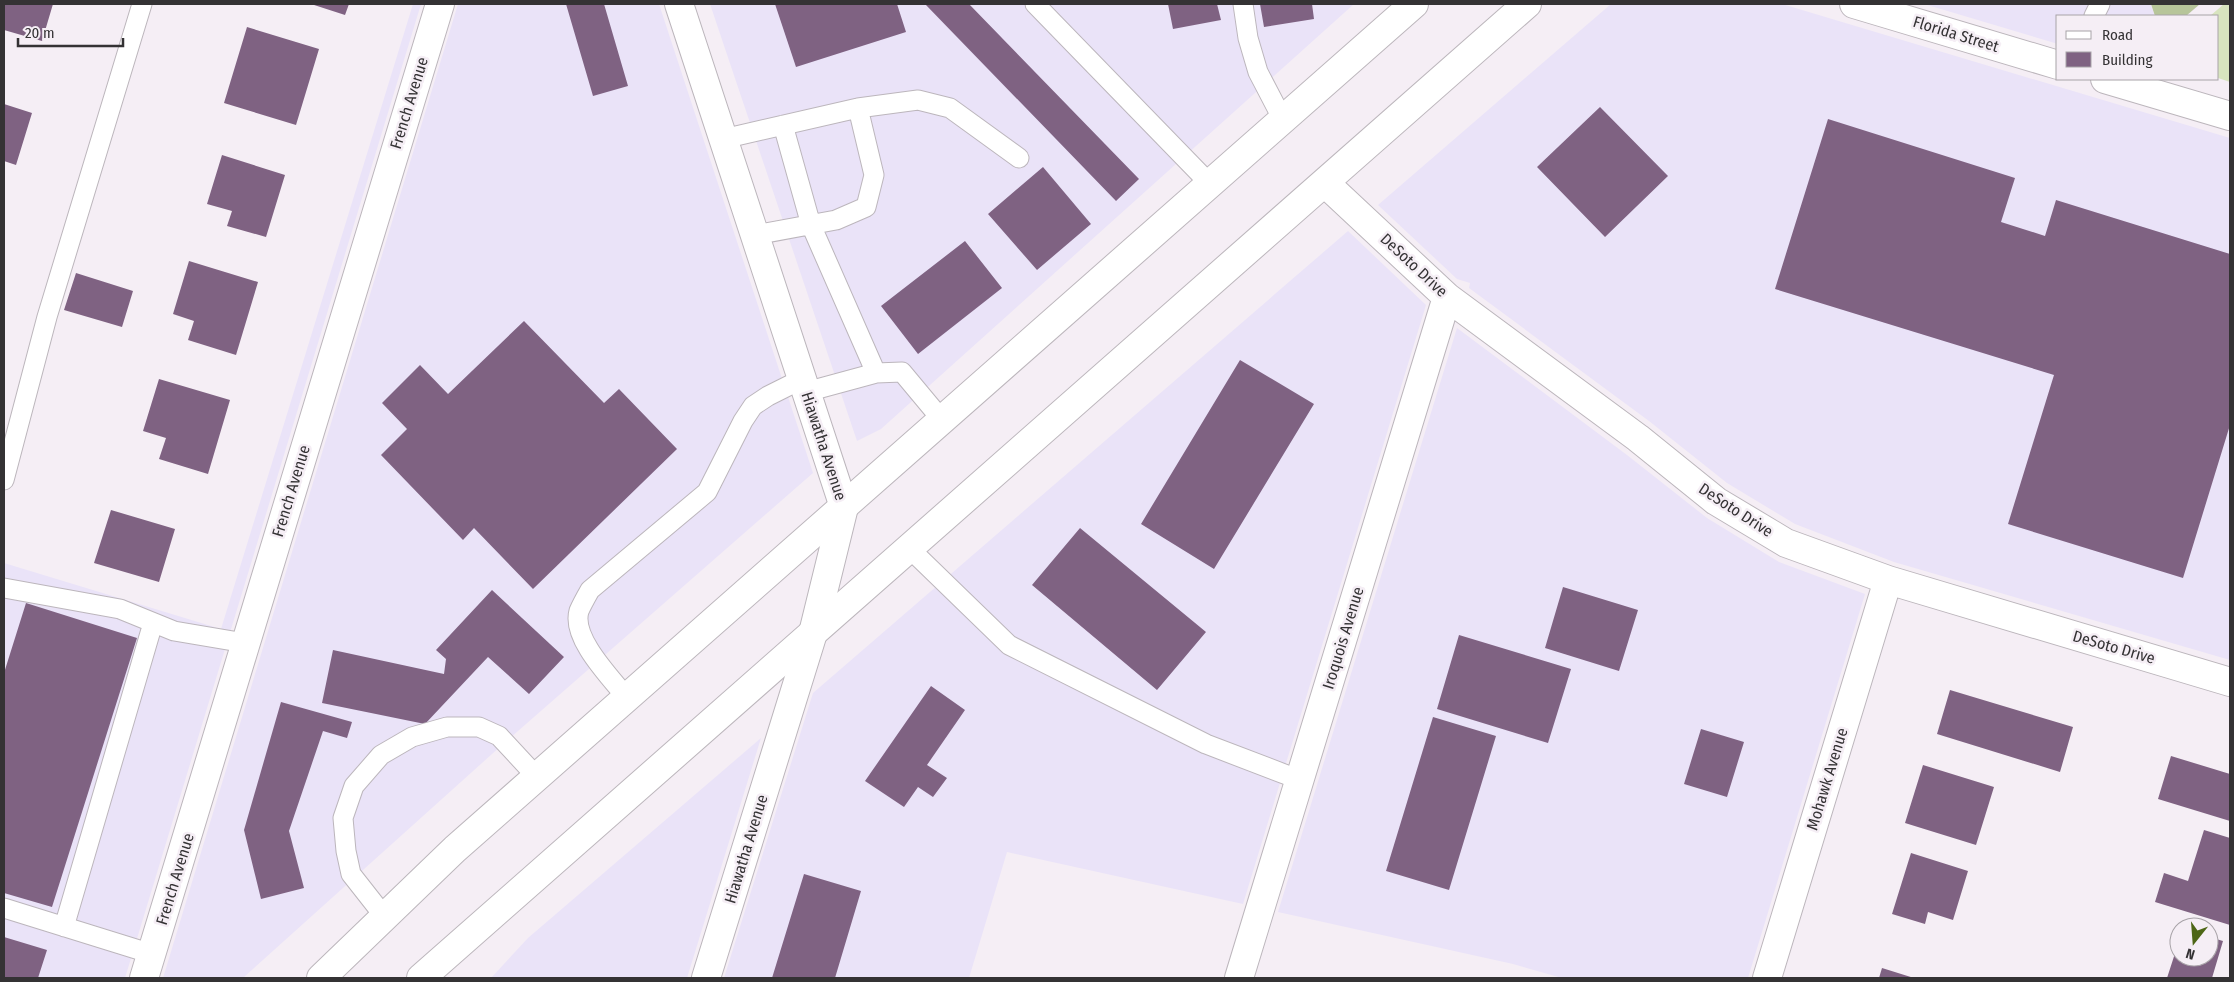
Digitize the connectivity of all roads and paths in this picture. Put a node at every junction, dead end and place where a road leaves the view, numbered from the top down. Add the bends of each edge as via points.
1 (142, 4) edge
2 (440, 4) edge
3 (679, 4) edge
4 (1035, 4) edge
5 (1243, 4) edge
6 (1414, 4) edge
7 (1527, 4) edge
8 (1854, 4) edge
9 (2056, 64) edge
10 (2108, 80) edge
11 (858, 108) junction
12 (2230, 116) edge
13 (1283, 120) junction
14 (784, 125) junction
15 (723, 139) junction
16 (1019, 158) dead end
17 (1325, 183) junction
18 (1210, 184) junction
19 (811, 224) junction
20 (755, 235) junction
21 (1447, 297) junction
22 (876, 373) junction
23 (804, 386) junction
24 (942, 420) junction
25 (4, 480) edge
26 (844, 508) junction
27 (909, 548) junction
28 (1888, 580) junction
29 (4, 588) edge
30 (153, 622) junction
31 (813, 632) junction
32 (245, 643) junction
33 (2230, 682) edge
34 (627, 698) junction
35 (537, 777) junction
36 (1300, 780) junction
37 (4, 908) edge
38 (384, 916) junction
39 (64, 927) junction
40 (148, 966) edge
41 (321, 978) edge
42 (421, 978) edge
43 (706, 978) edge
44 (1239, 978) edge
45 (1767, 978) edge

1 - 25 lane via 47,317
2 - 32 street, French Avenue
3 - 15 street, Hiawatha Avenue
4 - 18 lane
5 - 13 lane via 1258,72
6 - 13 street
7 - 17 street
8 - 9 street, Florida Street
10 - 12 street
11 - 14 lane
11 - 16 lane via 918,100 950,108
11 - 19 lane via 874,175 866,207 836,220
13 - 18 street
14 - 15 lane
14 - 19 lane
15 - 20 street, Hiawatha Avenue
17 - 21 street, DeSoto Drive
17 - 27 street
18 - 24 street
19 - 20 lane
19 - 22 lane
20 - 23 street, Hiawatha Avenue
21 - 28 street, DeSoto Drive via 1638,438 1716,501 1786,543
21 - 36 street, Iroquois Avenue
22 - 23 lane
22 - 24 lane via 902,372
23 - 26 street, Hiawatha Avenue
23 - 34 lane via 768,396 753,406 707,492 590,590 579,613 579,632
24 - 26 street
26 - 31 street, Hiawatha Avenue
26 - 34 street
27 - 31 street
27 - 36 lane via 1009,645 1206,744
28 - 33 street, DeSoto Drive
28 - 45 street, Mohawk Avenue
29 - 30 lane via 120,609
30 - 32 lane via 174,631
30 - 39 lane
31 - 42 street
31 - 43 street, Hiawatha Avenue
32 - 40 street, French Avenue
34 - 35 street
35 - 38 street
35 - 38 lane via 499,736 479,727 447,727 412,737 382,755 354,786 344,818 351,874
36 - 44 street, Iroquois Avenue
37 - 39 lane
38 - 41 street
39 - 40 lane

